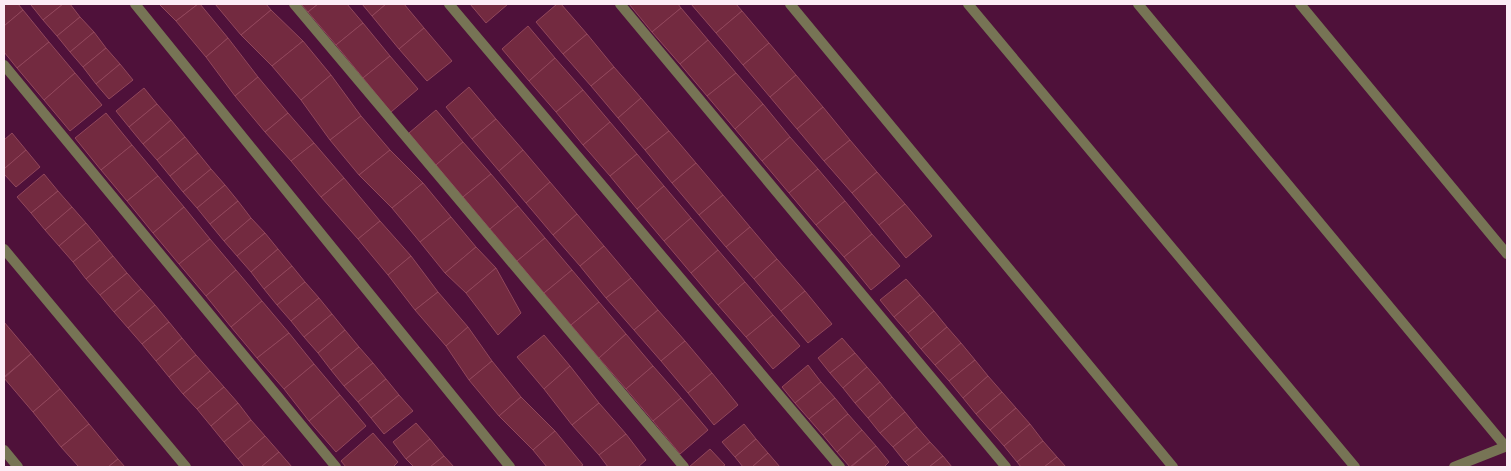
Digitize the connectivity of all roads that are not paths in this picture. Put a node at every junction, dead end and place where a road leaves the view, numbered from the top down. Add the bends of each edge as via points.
1 (135, 4) edge
2 (294, 4) edge
3 (449, 4) edge
4 (620, 4) edge
5 (790, 4) edge
6 (968, 4) edge
7 (1138, 4) edge
8 (1300, 4) edge
9 (4, 65) edge
10 (4, 249) edge
11 (1507, 254) edge
12 (1507, 447) edge
13 (4, 450) edge
14 (18, 467) edge
15 (186, 467) edge
16 (336, 467) edge
17 (510, 467) edge
18 (684, 467) edge
19 (840, 467) edge
20 (1006, 467) edge
21 (1173, 467) edge
22 (1355, 467) edge
23 (1454, 467) edge

1 - 17 street
2 - 18 street
3 - 19 street
4 - 20 street
5 - 21 street
6 - 22 street
7 - 12 street
8 - 11 street
9 - 16 street
10 - 15 street
12 - 23 street
13 - 14 street

